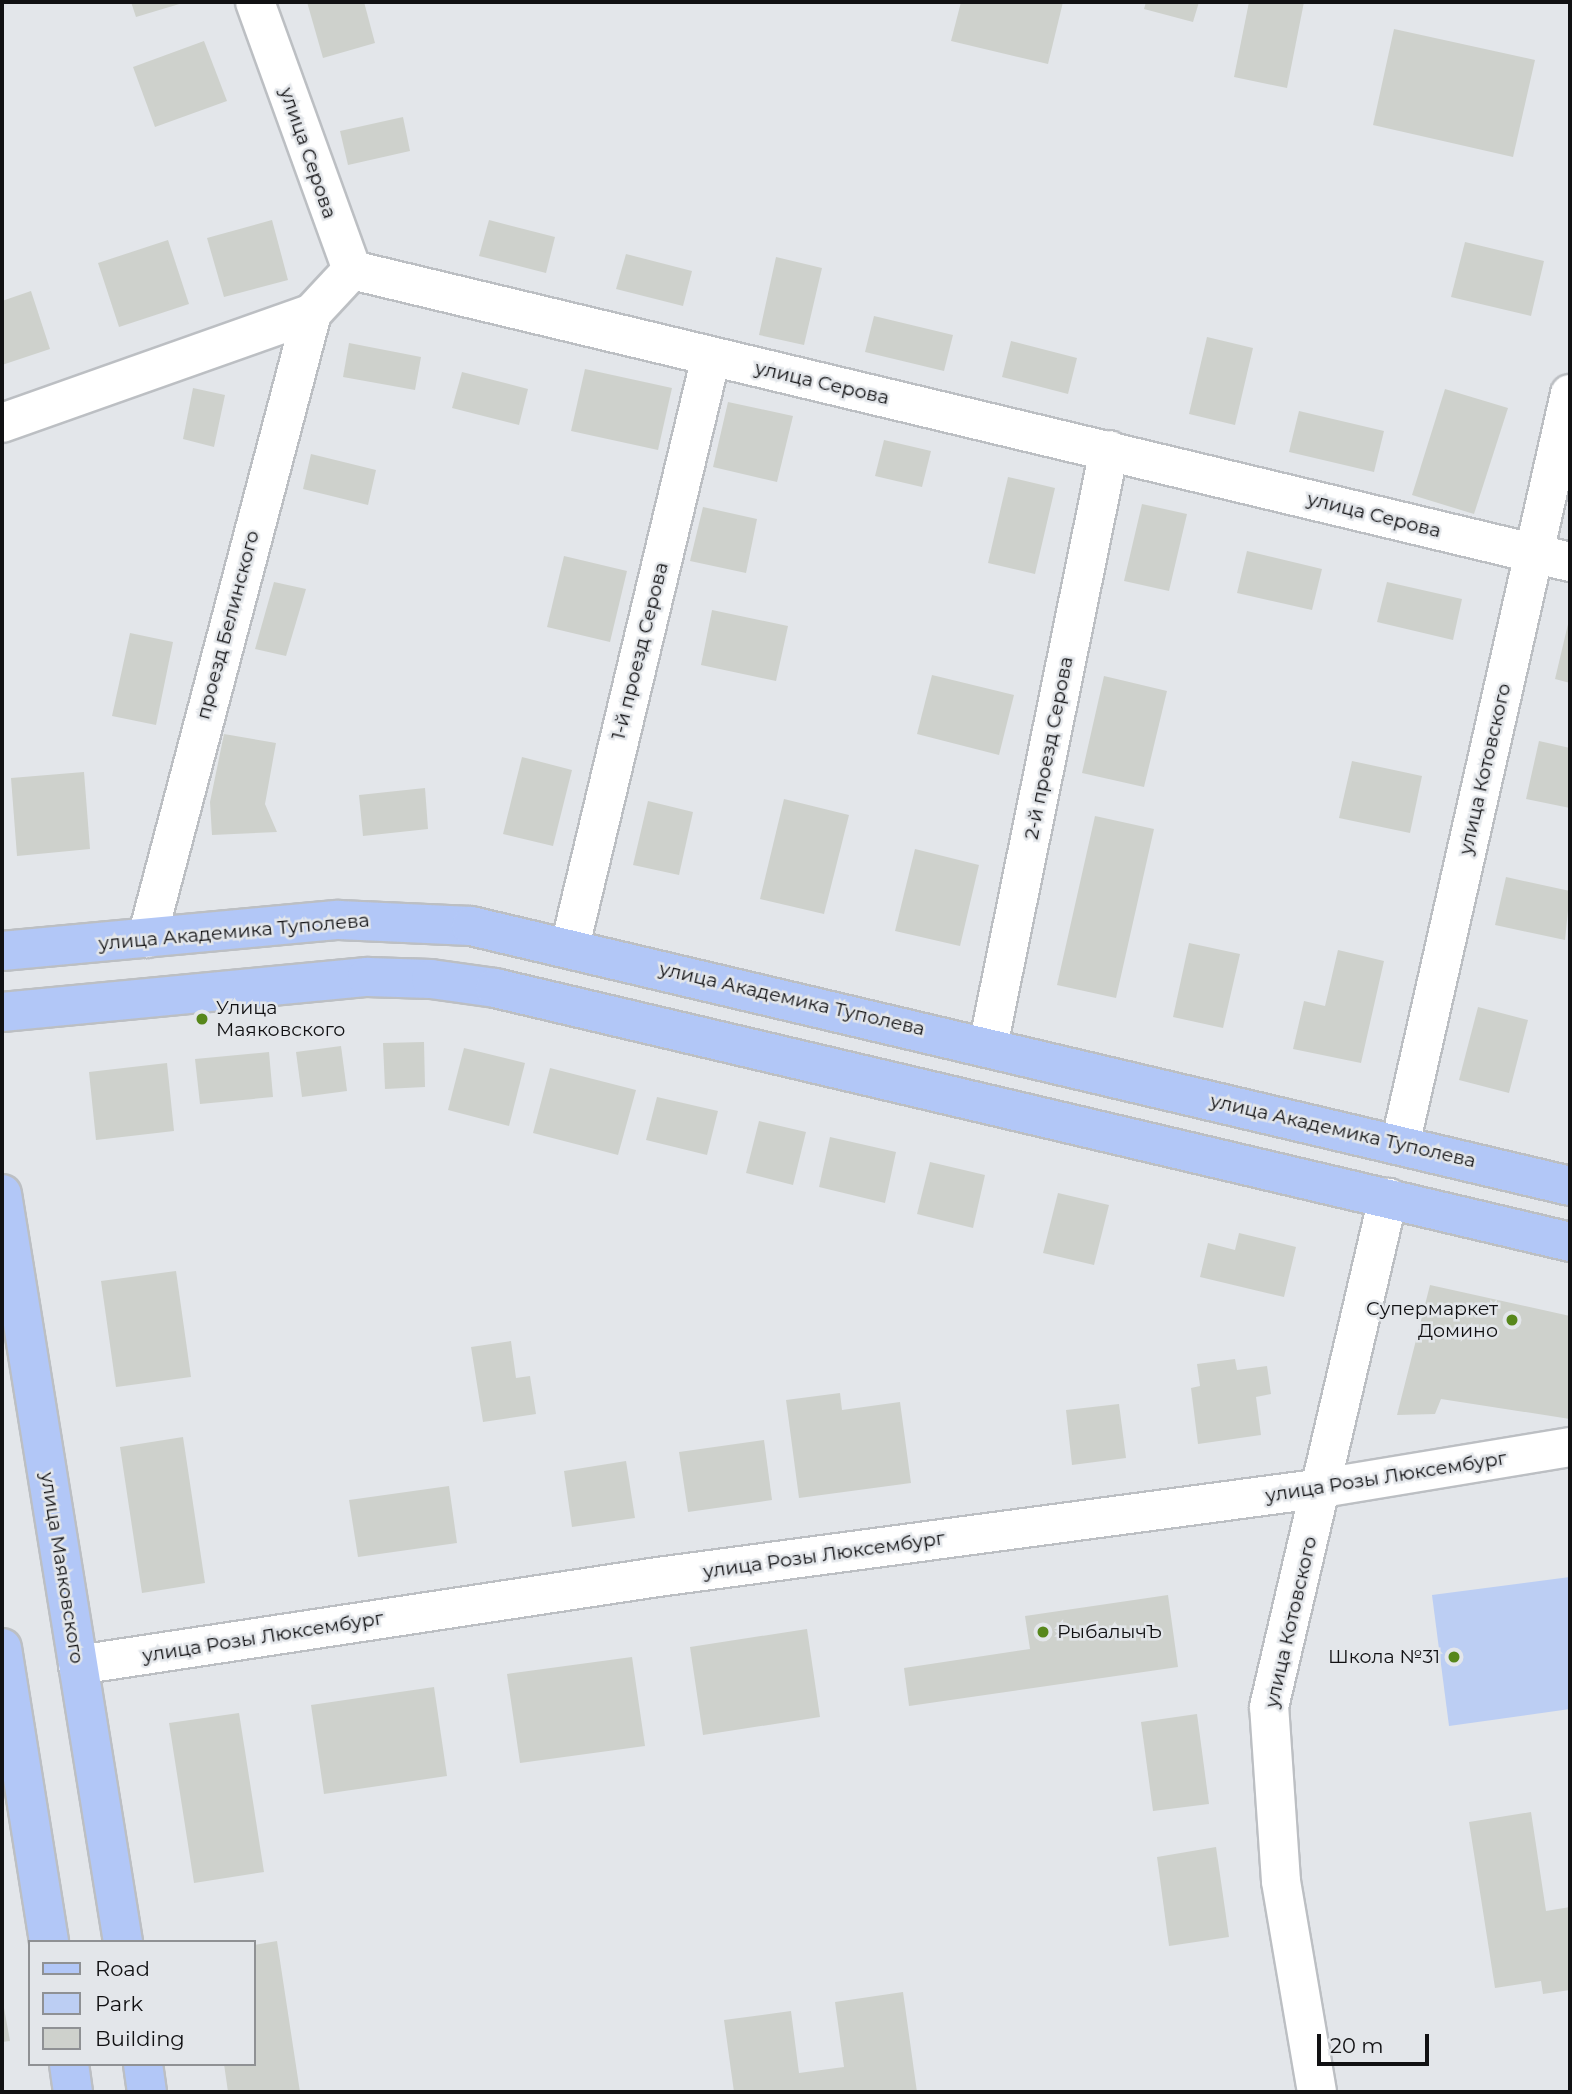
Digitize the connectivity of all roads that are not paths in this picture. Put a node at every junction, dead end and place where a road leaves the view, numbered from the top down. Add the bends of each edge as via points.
1 (255, 2) edge
2 (352, 270) junction
3 (313, 313) junction
4 (711, 357) junction
5 (1570, 394) edge
6 (2, 423) edge
7 (1109, 450) junction
8 (1534, 554) junction
9 (1570, 562) edge
10 (147, 938) junction
11 (570, 946) junction
12 (2, 951) edge
13 (2, 1012) edge
14 (988, 1046) junction
15 (1400, 1145) junction
16 (1570, 1186) edge
17 (2, 1194) edge
18 (1388, 1199) junction
19 (1570, 1242) edge
20 (1570, 1447) edge
21 (1323, 1488) junction
22 (78, 1665) junction
23 (3, 1667) edge
24 (49, 1940) edge
25 (123, 1940) edge
26 (69, 2066) edge
27 (143, 2066) edge
28 (73, 2092) edge
29 (147, 2092) edge
30 (1317, 2092) edge

1 - 2 street, улица Серова
2 - 3 street, проезд Белинского
2 - 4 street, улица Серова
3 - 6 street, проезд Белинского
3 - 10 street, проезд Белинского
4 - 7 street, улица Серова
4 - 11 street, 1-й проезд Серова
5 - 8 street, улица Котовского
7 - 8 street, улица Серова
7 - 14 street, 2-й проезд Серова
8 - 9 street, улица Серова
8 - 15 street, улица Котовского
10 - 11 main road, улица Академика Туполева via 307,922 387,920 471,926
10 - 12 main road, улица Академика Туполева
11 - 14 main road, улица Академика Туполева
13 - 18 main road via 367,977 430,979 558,1002
14 - 15 main road, улица Академика Туполева
15 - 16 main road, улица Академика Туполева
17 - 22 main road, улица Маяковского
18 - 19 main road
18 - 21 street, улица Котовского
20 - 21 street, улица Розы Люксембург
21 - 22 street, улица Розы Люксембург via 658,1577
21 - 30 street, улица Котовского via 1269,1707 1281,1881
22 - 25 main road, улица Маяковского
23 - 24 main road
26 - 28 main road
27 - 29 main road

